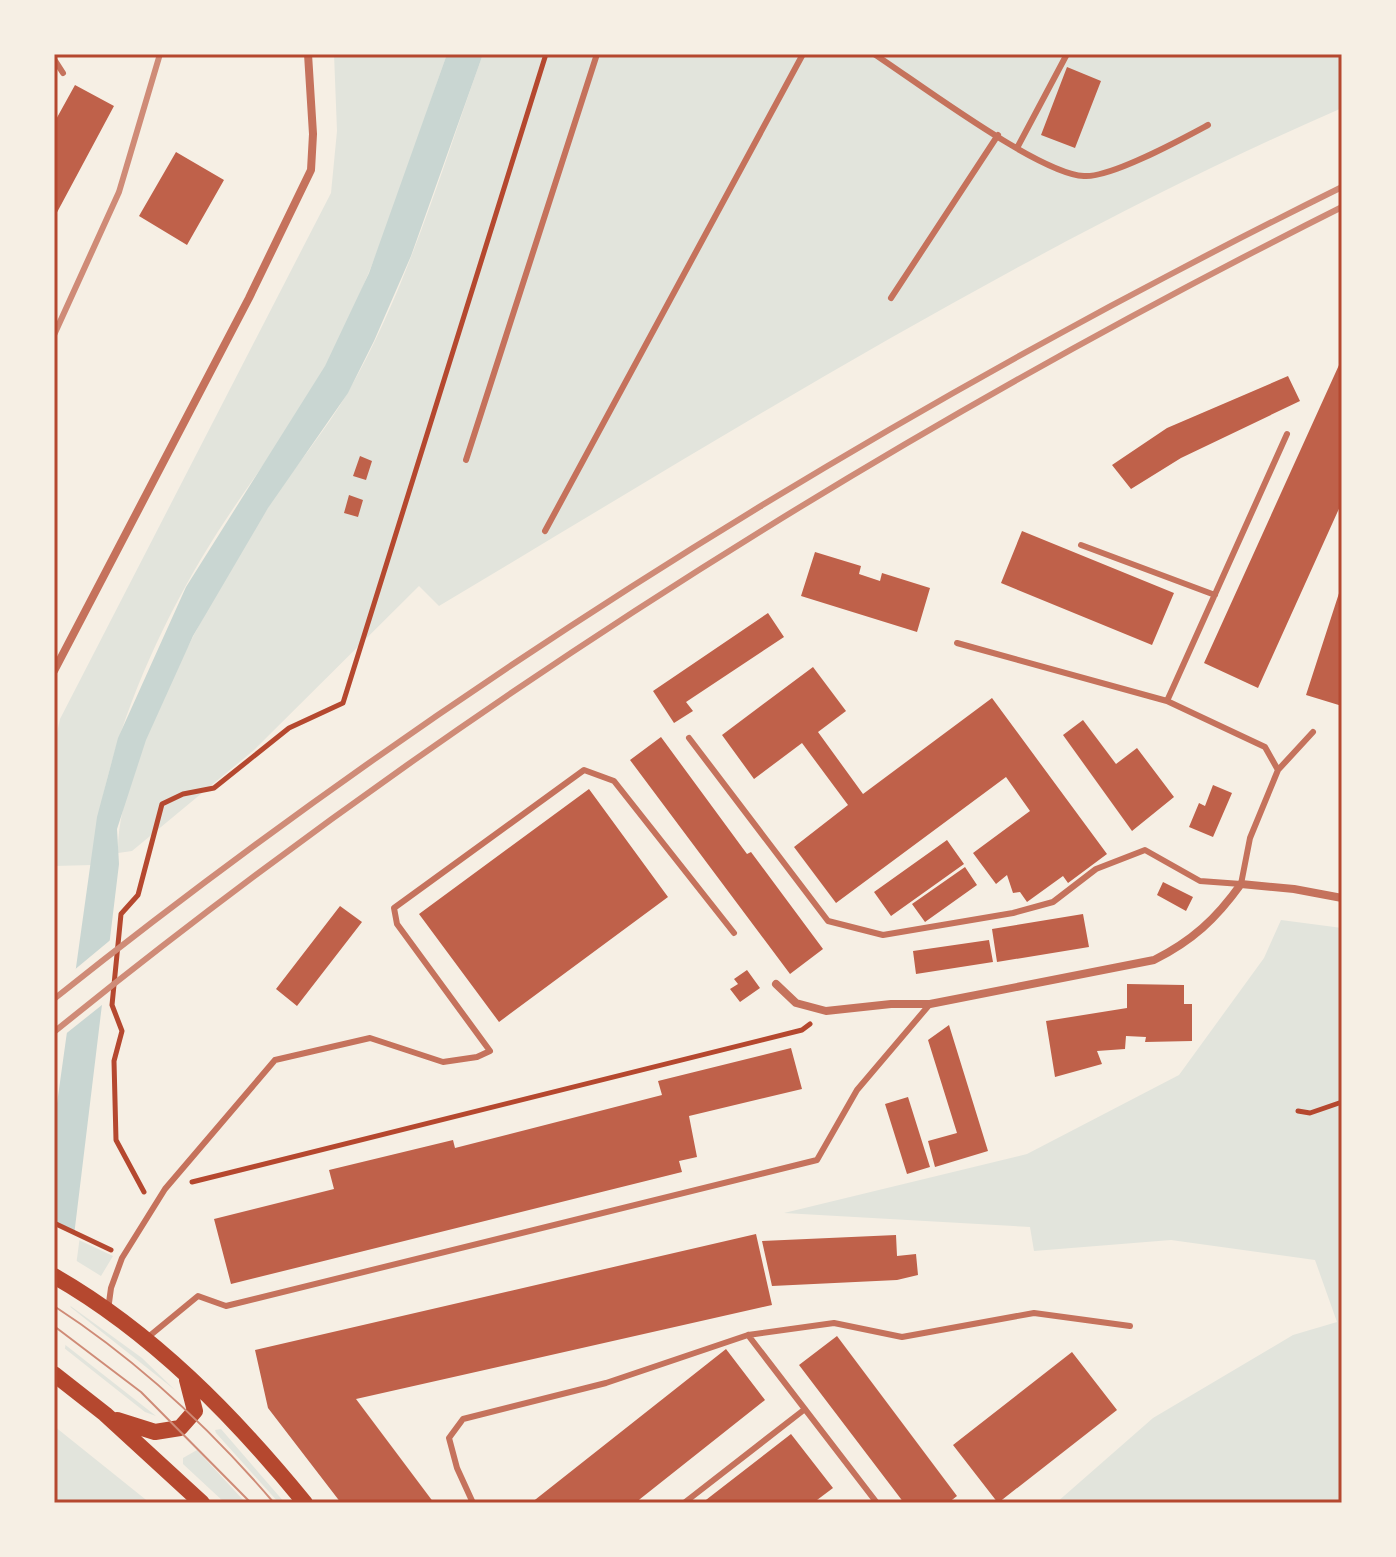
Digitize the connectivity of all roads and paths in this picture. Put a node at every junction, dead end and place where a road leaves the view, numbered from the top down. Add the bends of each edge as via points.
1 (308, 54) edge
2 (546, 54) edge
3 (597, 54) edge
4 (803, 54) edge
5 (874, 54) edge
6 (1067, 54) edge
7 (54, 59) edge
8 (63, 73) dead end
9 (1208, 125) dead end
10 (998, 135) junction
11 (1017, 148) junction
12 (891, 298) dead end
13 (1287, 434) dead end
14 (466, 460) dead end
15 (545, 531) dead end
16 (1081, 545) dead end
17 (1215, 595) junction
18 (957, 643) dead end
19 (54, 671) edge
20 (1167, 701) junction
21 (1313, 732) dead end
22 (689, 738) dead end
23 (1278, 770) junction
24 (1241, 884) junction
25 (1342, 898) edge
26 (734, 933) dead end
27 (776, 984) dead end
28 (930, 1004) junction
29 (826, 1011) junction
30 (1342, 1102) edge
31 (1298, 1111) dead end
32 (179, 1185) dead end
33 (153, 1208) junction
34 (54, 1223) edge
35 (116, 1252) dead end
36 (54, 1276) edge
37 (108, 1313) junction
38 (1130, 1326) dead end
39 (748, 1335) junction
40 (144, 1341) junction
41 (179, 1369) junction
42 (54, 1374) edge
43 (805, 1409) junction
44 (103, 1412) junction
45 (873, 1502) edge
46 (202, 1503) edge
47 (305, 1503) edge
48 (473, 1503) edge
49 (684, 1503) edge

1 - 19 street via 311,170
2 - 33 path via 343,703 289,728 214,788 162,804 138,895 121,914 112,1005 122,1031 114,1061 116,1140
3 - 14 lane
4 - 15 lane
5 - 10 lane
6 - 11 lane
7 - 8 lane
9 - 11 lane via 1165,148 1086,177 1054,169
10 - 11 lane
10 - 12 lane
13 - 17 lane
16 - 17 lane
17 - 20 lane
18 - 20 lane
20 - 23 lane via 1265,747
21 - 23 lane
22 - 24 lane via 828,921 883,935 1013,913 1053,902 1096,869 1145,850 1200,881
23 - 24 lane via 1250,838
24 - 25 street
24 - 28 street via 1216,919 1186,944 1154,960
26 - 33 lane via 614,781 584,770 394,908 397,924 490,1051 443,1062 370,1038 275,1060 203,1141
27 - 29 street via 796,1003
28 - 29 street
28 - 40 lane via 857,1090 817,1160 226,1306 198,1296
29 - 32 path via 802,1030
30 - 31 path via 1310,1113
33 - 37 lane via 122,1258
34 - 35 path
36 - 37 main road
37 - 40 main road
38 - 39 lane via 1034,1313 902,1337 834,1323
39 - 43 lane
39 - 48 lane via 606,1383 463,1419 449,1438
40 - 41 main road
41 - 44 main road via 195,1404 193,1416 180,1428 144,1430
41 - 47 main road
42 - 44 main road
43 - 45 lane
43 - 49 lane
44 - 46 main road

